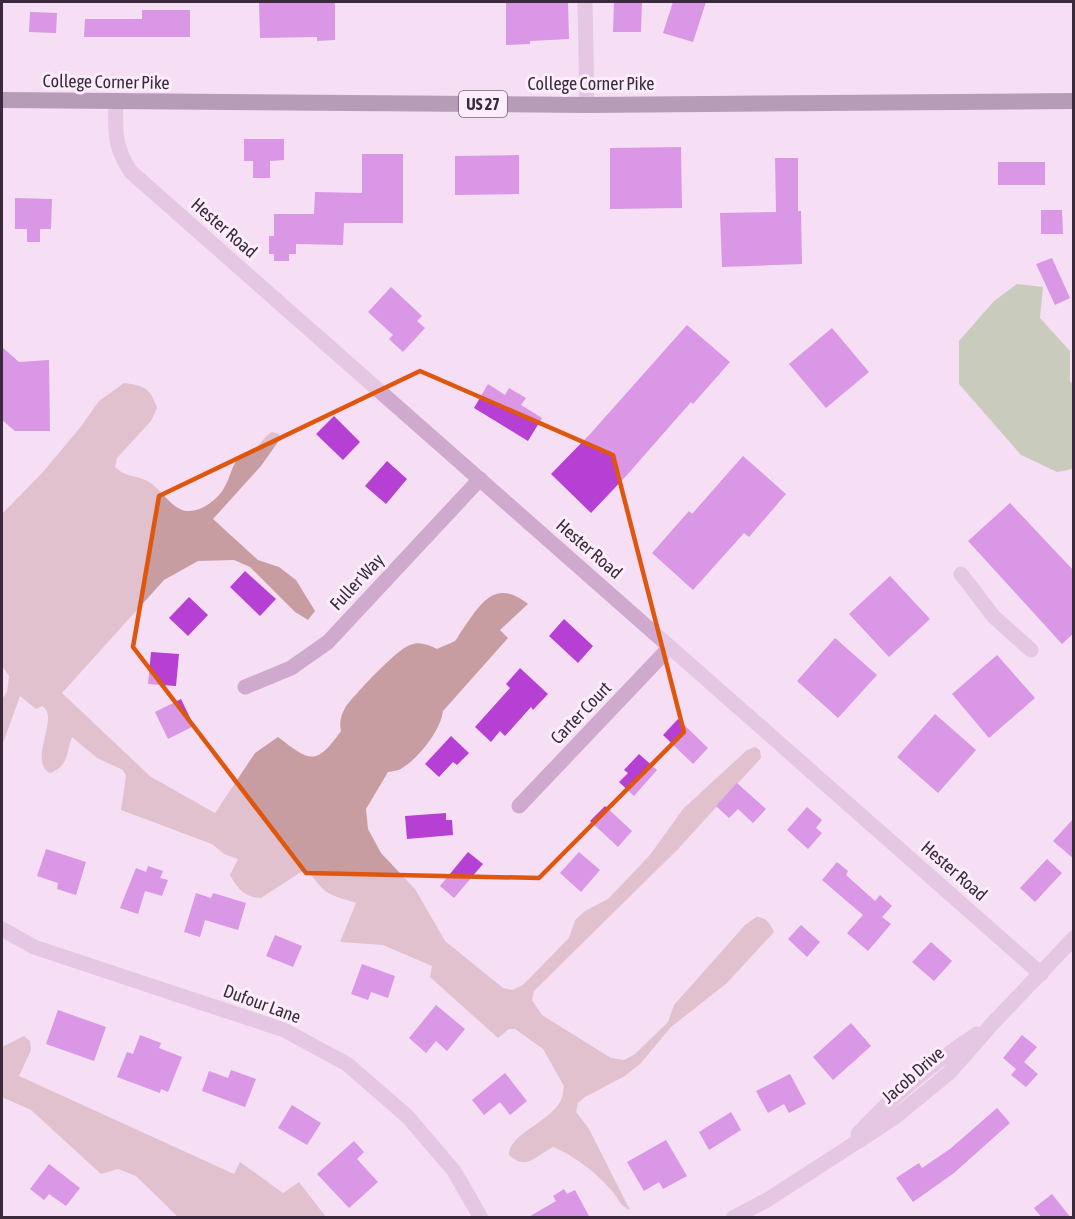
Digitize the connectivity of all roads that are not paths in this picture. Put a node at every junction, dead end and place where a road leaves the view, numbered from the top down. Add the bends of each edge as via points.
1 (585, 2) edge
2 (2, 100) edge
3 (116, 101) junction
4 (1074, 101) edge
5 (587, 105) junction
6 (480, 479) junction
7 (961, 574) dead end
8 (670, 647) junction
9 (1031, 650) dead end
10 (245, 687) dead end
11 (519, 806) dead end
12 (2, 929) edge
13 (1074, 938) edge
14 (1041, 974) junction
15 (481, 1218) edge
16 (733, 1218) edge

1 - 5 street
2 - 3 highway, College Corner Pike / US 27
3 - 5 highway, College Corner Pike / US 27
3 - 6 street, Hester Road via 116,140 121,158 131,172
4 - 5 highway, College Corner Pike / US 27
6 - 8 street, Hester Road
6 - 10 street, Fuller Way via 328,642 291,668
7 - 9 street via 994,617
8 - 11 street, Carter Court
8 - 14 street, Hester Road
12 - 15 street, Dufour Lane via 34,947 284,1030 347,1064 408,1117 454,1171
13 - 14 street
14 - 16 street, Jacob Drive via 993,1023 940,1058 884,1105 849,1146

